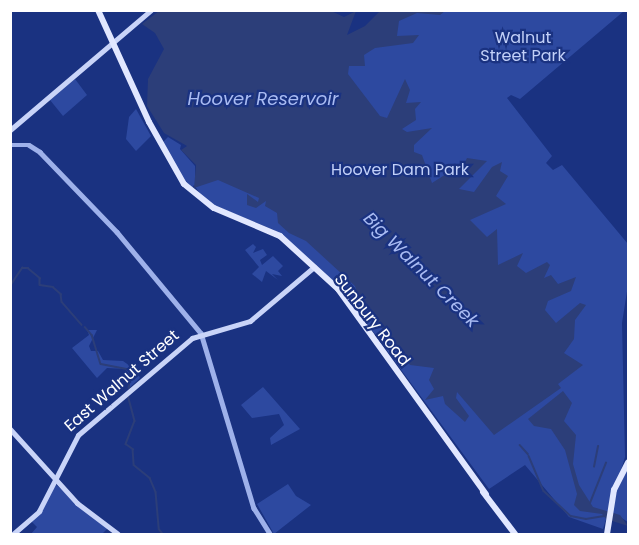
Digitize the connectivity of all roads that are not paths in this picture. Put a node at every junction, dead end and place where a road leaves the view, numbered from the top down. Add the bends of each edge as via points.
1 (98, 10) edge
2 (151, 10) edge
3 (114, 42) junction
4 (130, 81) junction
5 (10, 130) edge
6 (10, 145) edge
7 (313, 267) junction
8 (201, 333) junction
9 (381, 350) junction
10 (10, 430) edge
11 (455, 452) junction
12 (628, 462) edge
13 (54, 480) junction
14 (486, 494) junction
15 (14, 534) edge
16 (117, 534) edge
17 (270, 534) edge
18 (515, 534) edge
19 (607, 534) edge

1 - 3 main road, Sunbury Road
2 - 3 main road
3 - 4 main road, Sunbury Road
3 - 5 main road
4 - 7 main road, Sunbury Road via 176,172 192,192 219,211 273,231
4 - 7 main road, Sunbury Road via 156,141 191,195 219,214 269,232
6 - 8 street via 37,150
7 - 8 main road, East Walnut Street via 251,320
7 - 9 main road, Sunbury Road via 340,295
7 - 9 main road, Sunbury Road via 334,285
8 - 13 main road, East Walnut Street via 72,441
8 - 17 street via 254,508
9 - 11 main road, Sunbury Road
9 - 11 main road, Sunbury Road
10 - 13 main road
11 - 14 main road, Sunbury Road
11 - 14 main road, Sunbury Road
12 - 19 main road via 616,484
13 - 15 main road, East Walnut Street via 37,514
13 - 16 main road
14 - 18 main road, Sunbury Road

